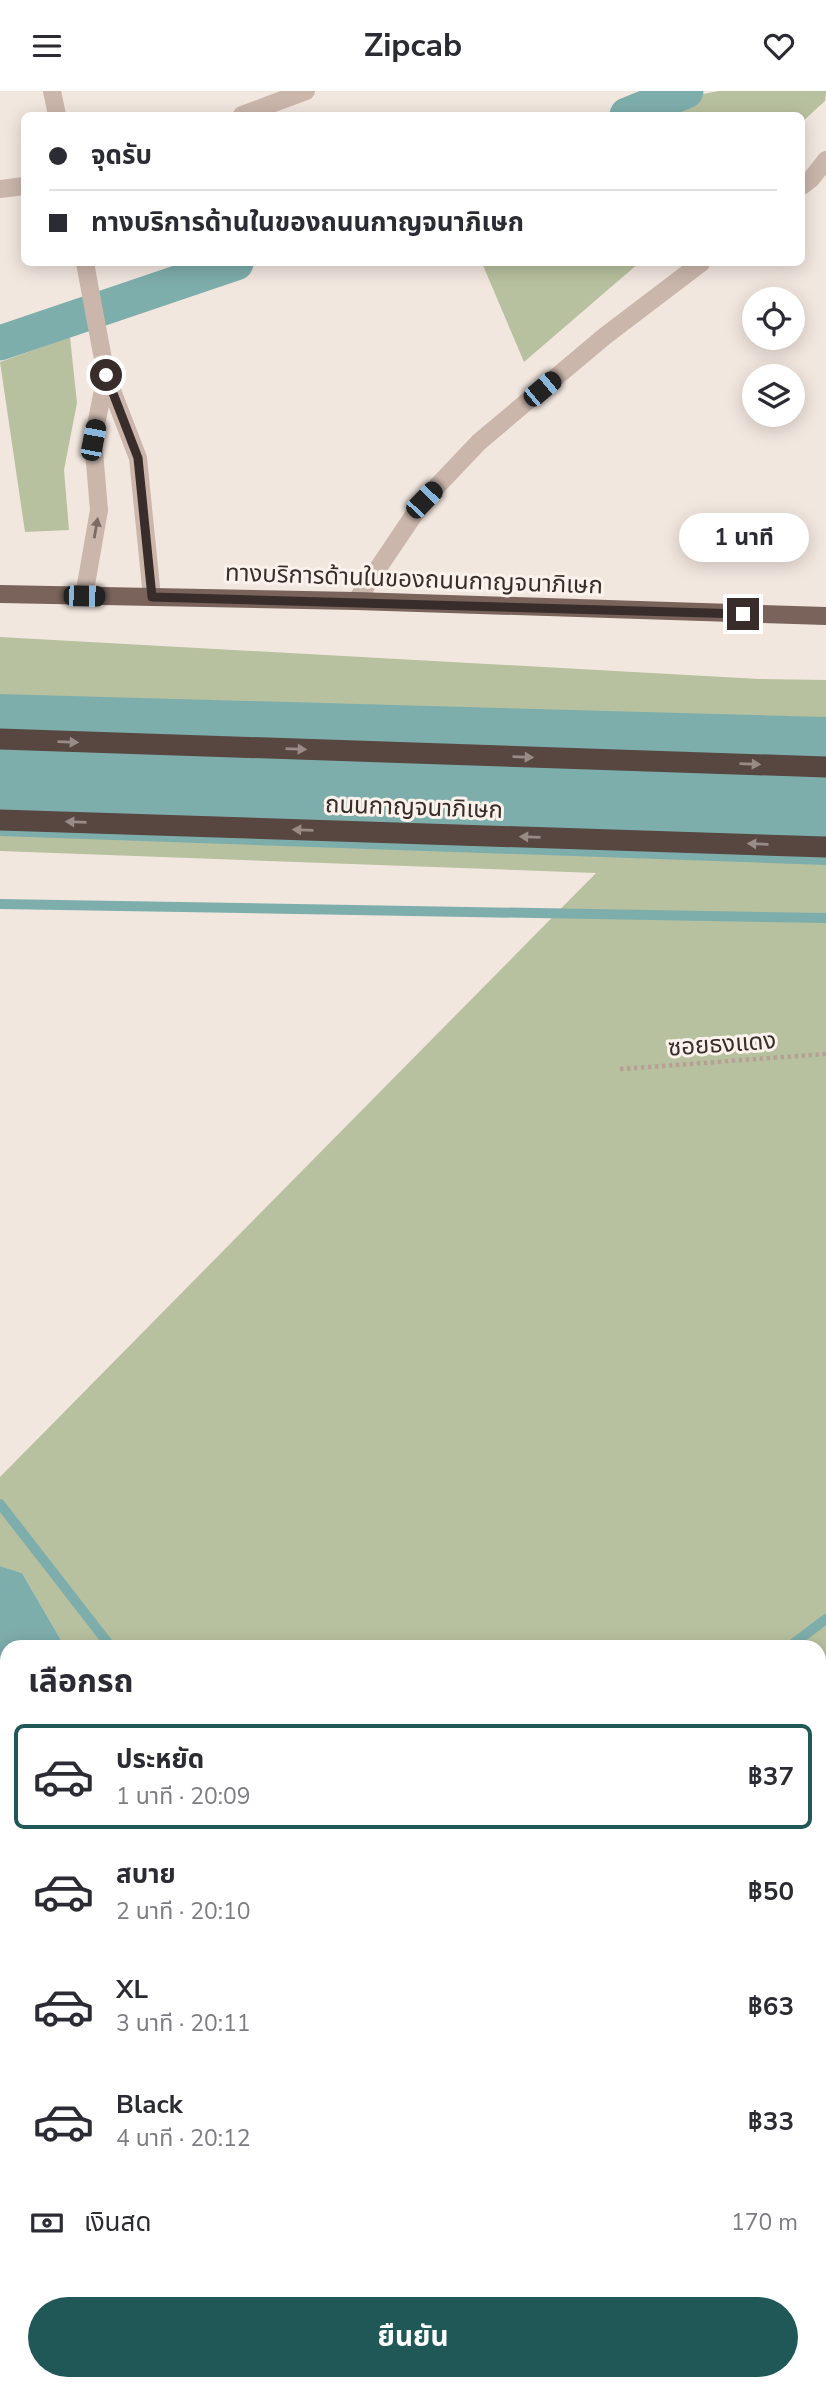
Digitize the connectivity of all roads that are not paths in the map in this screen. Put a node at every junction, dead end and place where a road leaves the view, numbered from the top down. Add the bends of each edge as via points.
1 (52, 91) edge
2 (306, 91) edge
3 (56, 112) edge
4 (250, 112) edge
5 (826, 160) edge
6 (805, 184) edge
7 (21, 186) edge
8 (0, 189) edge
9 (86, 266) edge
10 (697, 266) edge
11 (106, 375) junction
12 (0, 594) edge
13 (84, 596) junction
14 (152, 597) junction
15 (356, 601) junction
16 (826, 617) edge
17 (0, 739) edge
18 (826, 767) edge
19 (0, 820) edge
20 (826, 847) edge

1 - 3 street
2 - 4 street
5 - 6 street
7 - 8 street
9 - 11 street
10 - 15 street via 605,336 480,442 424,500
13 -> 11 street via 99,510 93,440
11 - 14 street via 138,458
12 - 13 main road, ทางบริการด้านในของถนนกาญจนาภิเษก
13 - 14 main road, ทางบริการด้านในของถนนกาญจนาภิเษก
14 - 15 main road, ทางบริการด้านในของถนนกาญจนาภิเษก
15 - 16 main road, ทางบริการด้านในของถนนกาญจนาภิเษก
17 -> 18 highway
20 -> 19 highway, ถนนกาญจนาภิเษก

